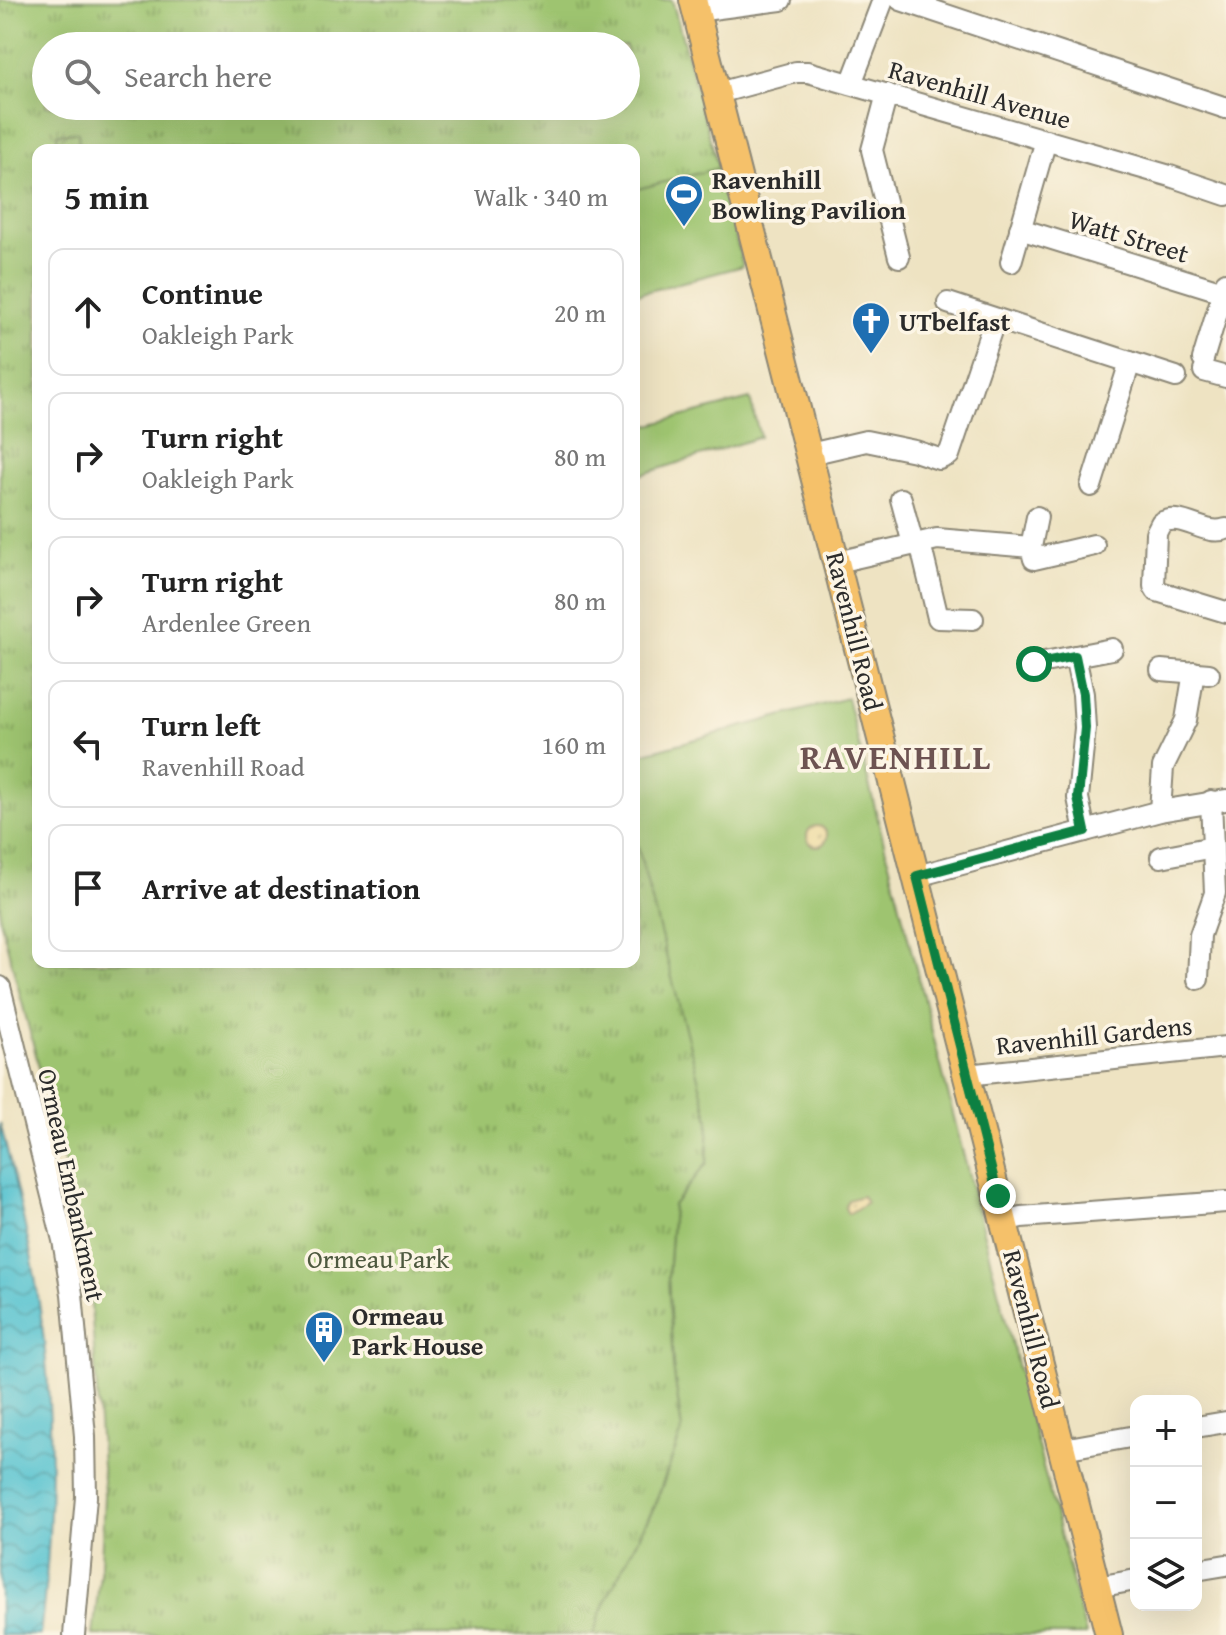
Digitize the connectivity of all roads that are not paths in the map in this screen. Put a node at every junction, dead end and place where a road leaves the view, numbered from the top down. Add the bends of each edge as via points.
1 (781, 0) edge
2 (883, 0) edge
3 (901, 0) edge
4 (695, 6) edge
5 (851, 84) junction
6 (718, 93) junction
7 (887, 94) junction
8 (1226, 108) edge
9 (1046, 140) junction
10 (1225, 193) edge
11 (1020, 229) junction
12 (899, 257) dead end
13 (1011, 262) dead end
14 (1224, 288) edge
15 (948, 303) dead end
16 (995, 319) junction
17 (1130, 362) junction
18 (1176, 377) dead end
19 (1226, 377) edge
20 (810, 454) junction
21 (1091, 486) dead end
22 (901, 499) dead end
23 (1037, 517) dead end
24 (1226, 529) edge
25 (917, 543) junction
26 (1094, 545) dead end
27 (1031, 547) junction
28 (837, 562) junction
29 (1226, 612) edge
30 (973, 619) dead end
31 (1112, 649) dead end
32 (1075, 656) junction
33 (1034, 664) dead end
34 (1161, 670) dead end
35 (1219, 800) edge
36 (1160, 811) junction
37 (1085, 831) junction
38 (1213, 847) junction
39 (1161, 857) dead end
40 (917, 876) junction
41 (1198, 979) dead end
42 (0, 987) edge
43 (1226, 1047) edge
44 (967, 1075) junction
45 (1226, 1202) edge
46 (1004, 1221) junction
47 (1226, 1422) edge
48 (1202, 1426) edge
49 (1130, 1437) edge
50 (1063, 1449) junction
51 (1226, 1565) edge
52 (1202, 1569) edge
53 (1130, 1581) edge
54 (1097, 1587) junction
55 (74, 1635) edge
56 (1109, 1635) edge

1 - 4 street
2 - 5 street
3 - 8 street
4 - 6 main road, Ravenhill Road
5 - 6 street, Ravenhill Avenue via 796,72
5 - 7 street, Ravenhill Avenue
6 - 20 main road, Ravenhill Road
7 - 9 street, Ravenhill Avenue
7 - 12 street via 872,150
9 - 10 street, Ravenhill Avenue
9 - 11 street
11 - 13 street
11 - 14 street, Watt Street
14 - 19 street via 1204,365
15 - 16 street
16 - 17 street
16 - 20 street via 949,455 939,459 866,441
17 - 18 street
17 - 21 street
20 - 28 main road, Ravenhill Road
22 - 25 street
23 - 27 street
24 - 29 street via 1171,519 1161,523 1154,586
25 - 27 street via 951,539
25 - 28 street
25 - 30 street via 938,618
26 - 27 street via 1034,559
28 - 40 main road, Ravenhill Road
31 - 32 street
32 - 33 street
32 - 37 street via 1085,728 1078,798
34 - 36 street via 1202,673 1163,767
35 - 36 street
35 - 38 street
36 - 37 street
37 - 40 street
38 - 39 street
38 - 41 street via 1215,893 1200,935
40 - 44 main road, Ravenhill Road
42 - 55 street, Ormeau Embankment via 72,1294 86,1497
43 - 44 street, Ravenhill Gardens
44 - 46 main road, Ravenhill Road
45 - 46 street
46 - 50 main road, Ravenhill Road
47 - 48 street
49 - 50 street
50 - 54 main road, Ravenhill Road
51 - 52 street
53 - 54 street
54 - 56 main road, Ravenhill Road

